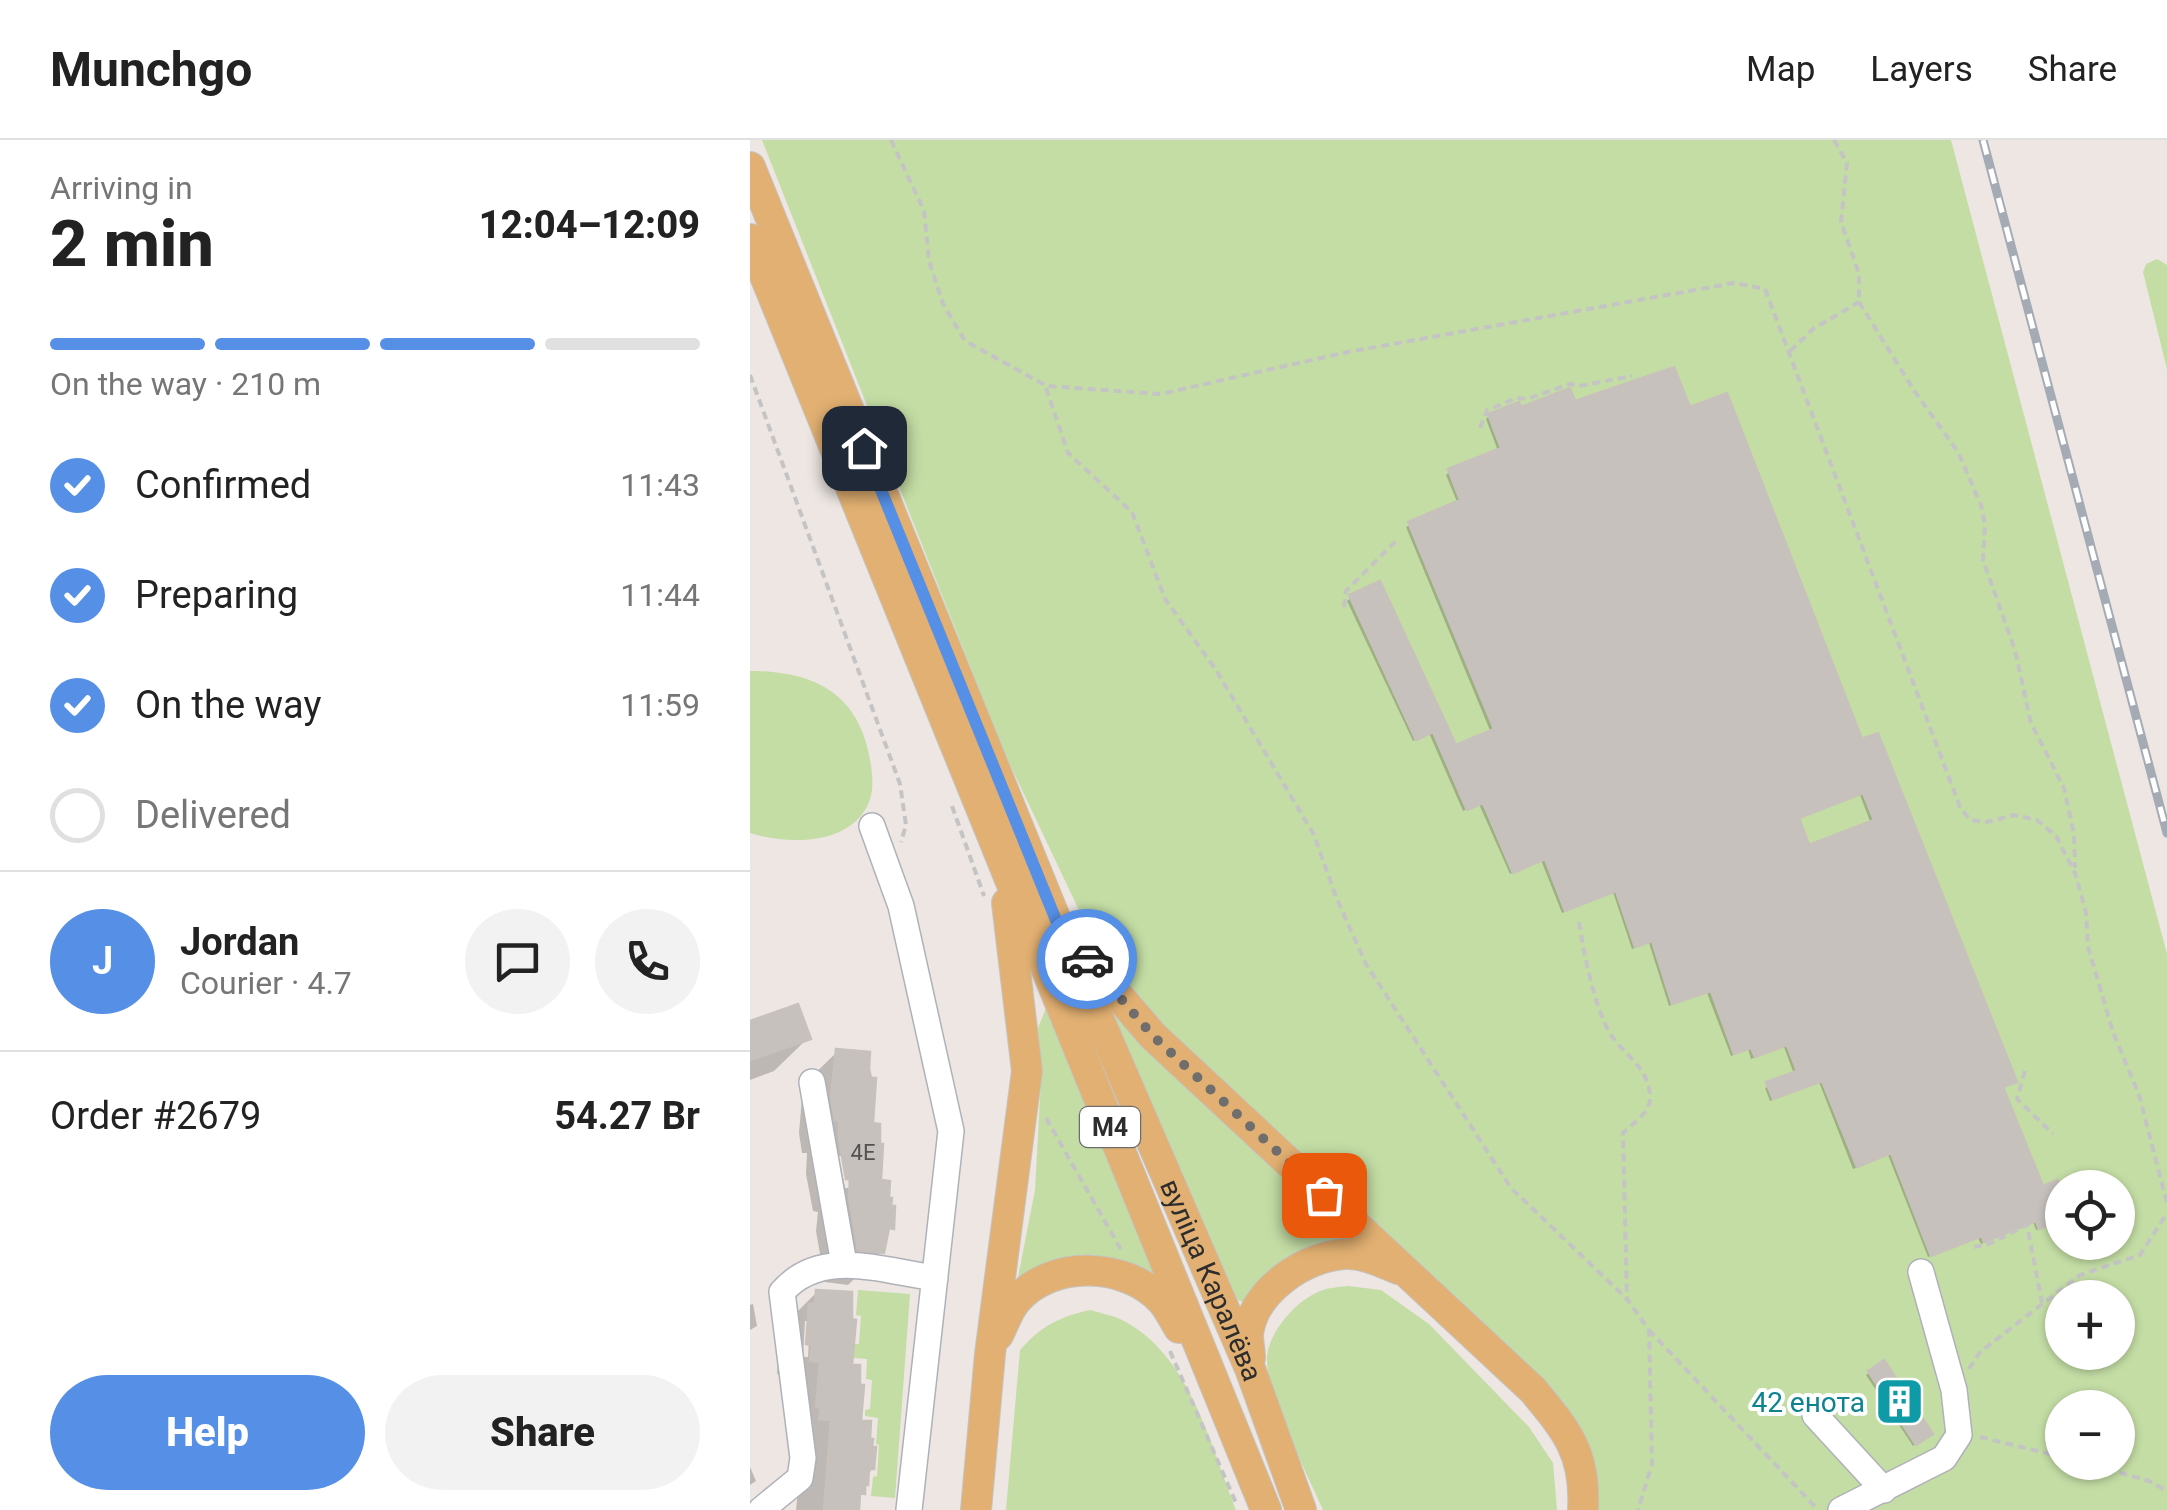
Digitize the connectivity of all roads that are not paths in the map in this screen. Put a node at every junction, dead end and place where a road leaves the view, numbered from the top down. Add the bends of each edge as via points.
1 (750, 167) edge
2 (750, 239) edge
3 (872, 826) dead end
4 (1003, 865) junction
5 (1058, 925) junction
6 (812, 1082) dead end
7 (844, 1264) junction
8 (1921, 1272) dead end
9 (1410, 1274) junction
10 (934, 1278) junction
11 (990, 1354) junction
12 (1251, 1372) junction
13 (1218, 1390) junction
14 (1815, 1414) dead end
15 (1884, 1490) junction
16 (761, 1510) edge
17 (909, 1510) edge
18 (976, 1510) edge
19 (1266, 1510) edge
20 (1301, 1510) edge
21 (1583, 1510) edge
22 (1841, 1510) edge

1 - 5 main road, вуліца Каралёва / М4
2 - 4 main road, вуліца Каралёва / М4
3 - 10 lane via 901,906 951,1131
4 - 11 main road via 1026,1071
4 - 13 main road, вуліца Каралёва / М4
5 - 9 main road via 1153,1036
5 - 12 main road, вуліца Каралёва / М4
6 - 7 lane
7 - 10 lane
7 - 16 lane via 810,1269 782,1292 803,1458 800,1478
8 - 15 lane via 1954,1390 1959,1436 1944,1458
9 - 12 main road via 1344,1254 1278,1281 1248,1333
9 - 21 main road via 1566,1429 1584,1481
10 - 17 lane
11 - 13 main road via 1014,1302 1034,1284 1088,1269 1137,1282 1162,1301
11 - 18 main road
12 - 20 main road, вуліца Каралёва / М4
13 - 19 main road, вуліца Каралёва / М4
14 - 15 lane
15 - 22 lane

